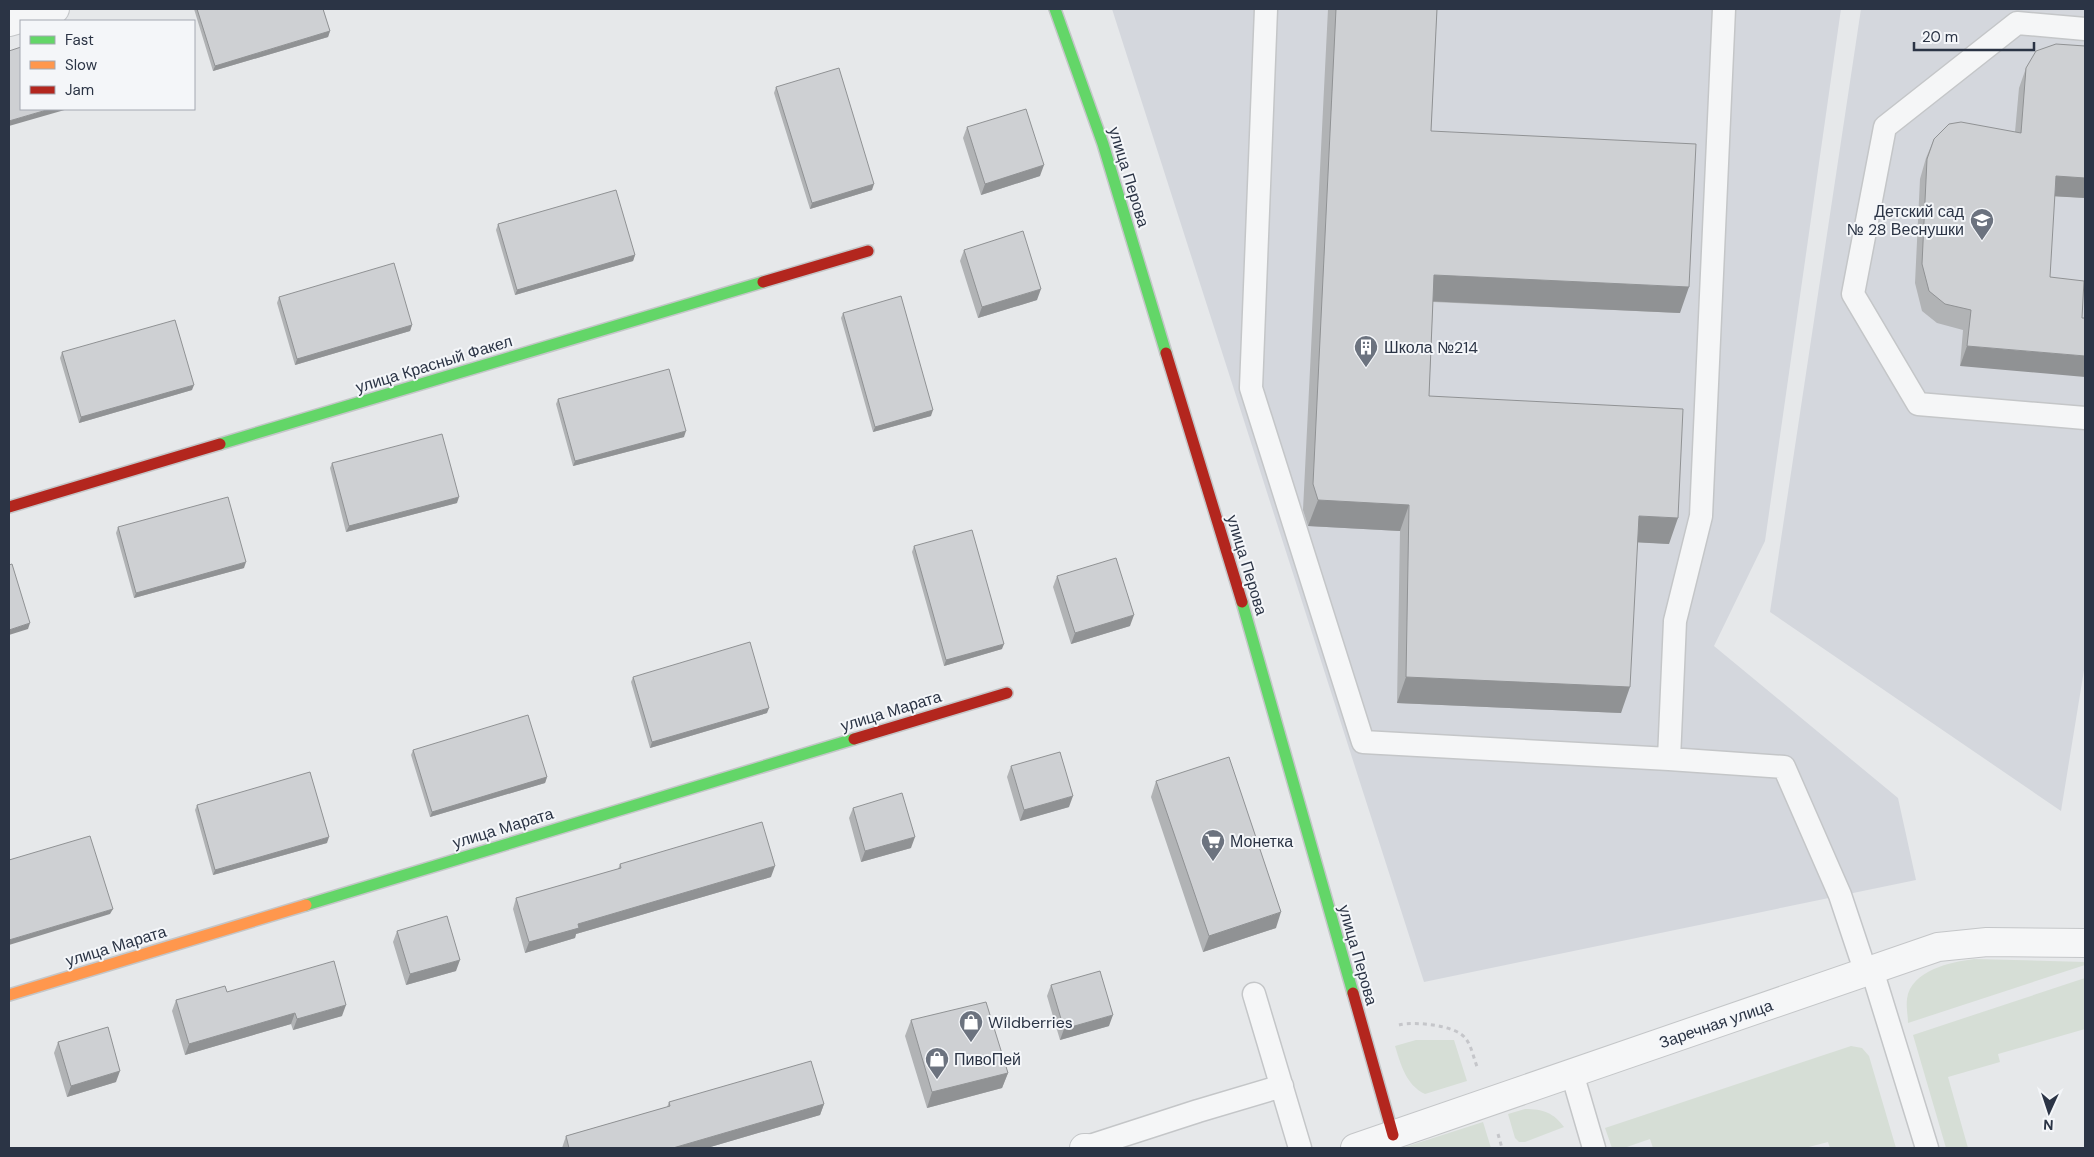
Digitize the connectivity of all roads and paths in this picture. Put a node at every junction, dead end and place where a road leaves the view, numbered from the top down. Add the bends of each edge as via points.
1 (55, 9) edge
2 (1055, 9) edge
3 (1266, 9) edge
4 (1724, 9) edge
5 (9, 22) edge
6 (2085, 29) edge
7 (868, 251) dead end
8 (2085, 418) edge
9 (9, 507) edge
10 (1007, 693) dead end
11 (1669, 759) junction
12 (2085, 943) edge
13 (1869, 971) junction
14 (1254, 994) dead end
15 (9, 995) edge
16 (1398, 1026) dead end
17 (1572, 1073) junction
18 (1480, 1076) dead end
19 (1282, 1086) junction
20 (1393, 1135) junction
21 (1086, 1148) edge
22 (1300, 1148) edge
23 (1355, 1148) edge
24 (1594, 1148) edge
25 (1927, 1148) edge

1 - 5 street
2 - 20 street, улица Перова via 1103,144 1247,618
3 - 11 lane via 1251,388 1363,742
4 - 11 lane via 1701,516 1674,621
6 - 8 lane via 2016,23 1885,127 1853,294 1918,404
7 - 9 street, улица Красный Факел
10 - 15 street, улица Марата
11 - 13 lane via 1784,767
12 - 13 street, Заречная улица via 1987,942 1938,948
13 - 17 street, Заречная улица
13 - 25 lane
14 - 19 lane
16 - 18 path via 1424,1024 1454,1030 1466,1038
17 - 20 street, Заречная улица
17 - 24 lane
19 - 21 lane
19 - 22 lane
20 - 23 street, Заречная улица

